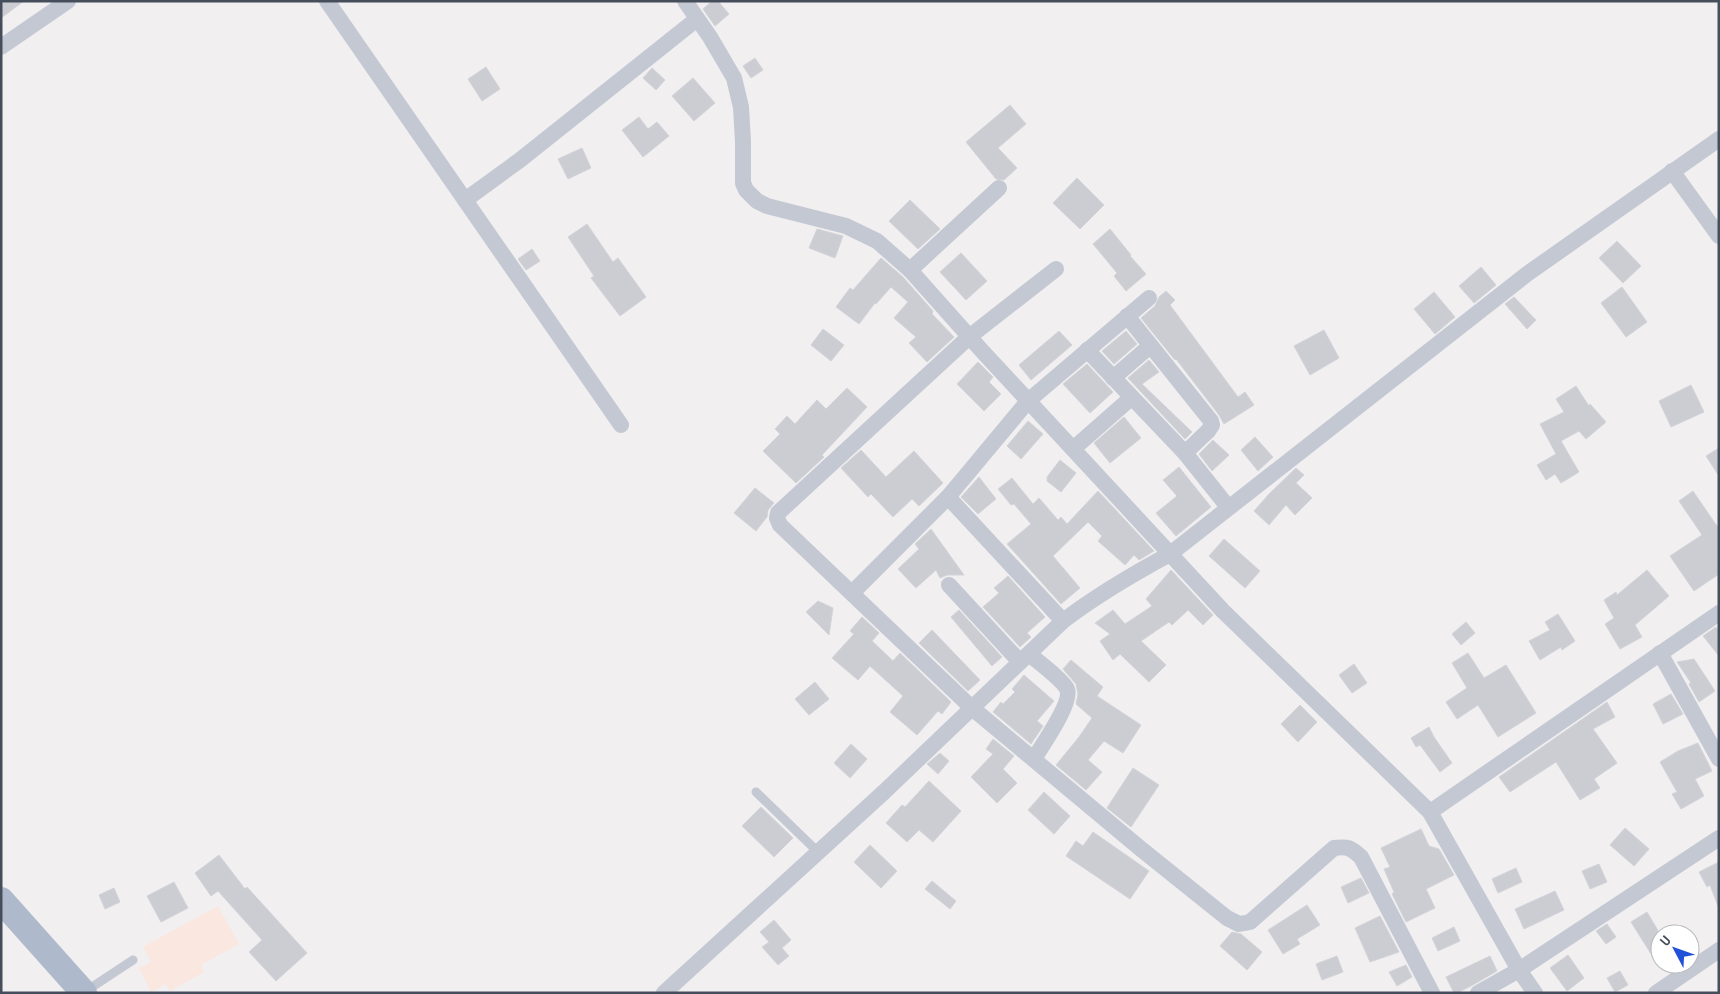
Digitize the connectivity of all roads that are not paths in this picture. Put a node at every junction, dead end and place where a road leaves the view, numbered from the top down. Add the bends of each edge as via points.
1 (68, 1) edge
2 (327, 1) edge
3 (684, 1) edge
4 (697, 19) junction
5 (1, 47) edge
6 (1719, 139) edge
7 (1672, 171) junction
8 (999, 188) dead end
9 (465, 200) junction
10 (1719, 236) edge
11 (910, 270) junction
12 (1056, 270) dead end
13 (1149, 298) dead end
14 (1126, 316) junction
15 (969, 337) junction
16 (1150, 346) junction
17 (1087, 350) junction
18 (1113, 378) junction
19 (1131, 398) junction
20 (1028, 401) junction
21 (621, 425) dead end
22 (1073, 449) junction
23 (1185, 453) junction
24 (948, 497) junction
25 (1228, 507) junction
26 (1170, 554) junction
27 (949, 585) dead end
28 (852, 592) junction
29 (1719, 613) edge
30 (1063, 621) junction
31 (1660, 653) junction
32 (1024, 658) junction
33 (972, 708) junction
34 (1034, 759) junction
35 (1719, 759) edge
36 (756, 792) dead end
37 (1430, 812) junction
38 (1719, 838) edge
39 (818, 852) junction
40 (1, 900) edge
41 (1719, 950) edge
42 (133, 960) dead end
43 (1519, 970) junction
44 (84, 993) edge
45 (664, 993) edge
46 (1432, 993) edge
47 (1478, 993) edge
48 (1535, 993) edge
49 (1656, 993) edge

1 - 5 street
2 - 9 street
3 - 4 street
4 - 9 street
4 - 11 street via 734,78 741,107 743,183 746,190 768,206 846,226 877,241
6 - 7 street
7 - 10 street
7 - 25 street via 1527,274
8 - 11 street
9 - 21 street
11 - 15 street
12 - 15 street
13 - 14 street
14 - 16 street
14 - 17 street
15 - 20 street
15 - 28 street via 778,514 780,525
16 - 18 street
16 - 23 street via 1211,421 1208,431
17 - 18 street
17 - 20 street
18 - 19 street
19 - 22 street
19 - 23 street
20 - 22 street
20 - 24 street
22 - 26 street
23 - 25 street
24 - 28 street
24 - 30 street
25 - 26 street
26 - 30 street via 1128,576
26 - 37 street via 1223,611
27 - 32 street
28 - 33 street
29 - 31 street
30 - 32 street
31 - 35 street
31 - 37 street
32 - 33 street
32 - 34 street via 1061,682 1068,694 1065,706
33 - 34 street
33 - 39 street
34 - 46 street via 1141,849 1238,924 1250,922 1334,848 1351,848 1361,857
36 - 39 lane
37 - 43 street
38 - 43 street
39 - 45 street
40 - 44 main road
41 - 49 street
42 - 44 lane
43 - 47 street
43 - 48 street

